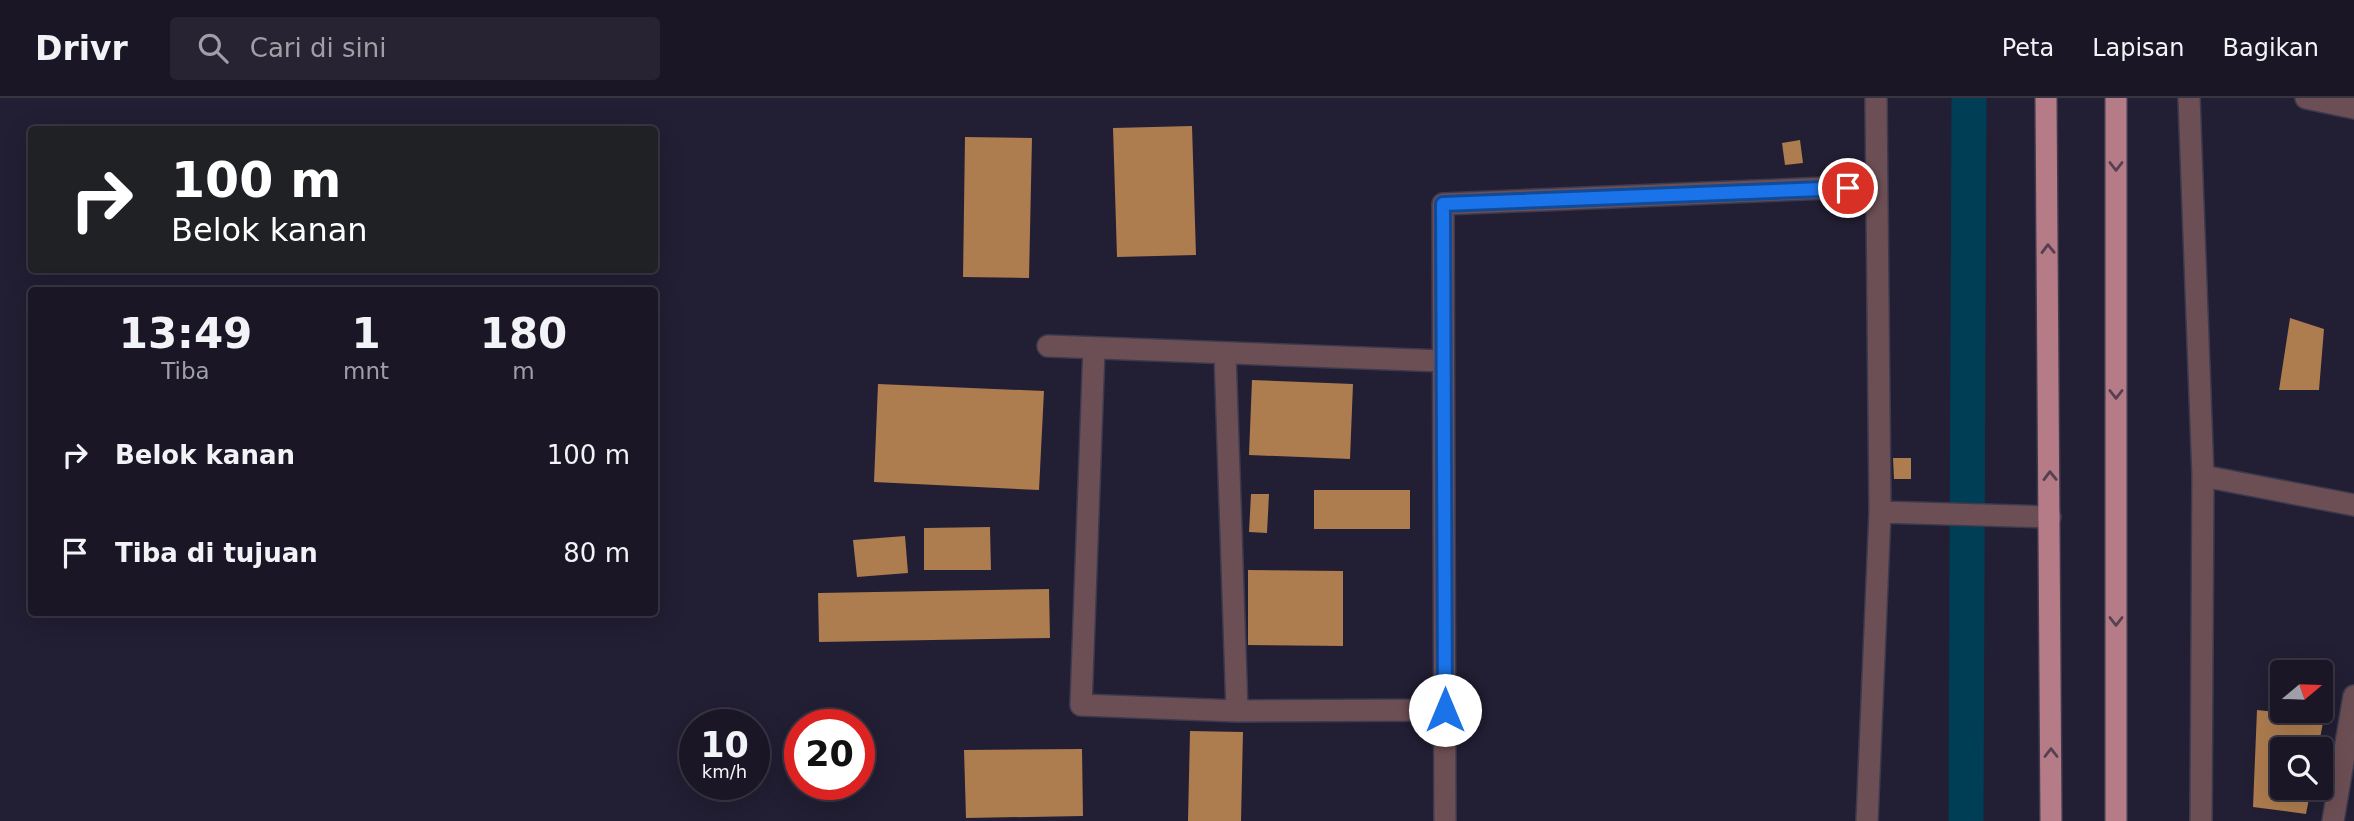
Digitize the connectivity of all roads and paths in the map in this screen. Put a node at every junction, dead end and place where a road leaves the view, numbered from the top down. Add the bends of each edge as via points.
1 (1875, 98) edge
2 (2046, 98) edge
3 (2116, 98) edge
4 (2189, 98) edge
5 (2306, 98) edge
6 (2354, 108) edge
7 (1875, 186) junction
8 (1048, 346) dead end
9 (1094, 348) junction
10 (1225, 353) junction
11 (1443, 361) junction
12 (2203, 476) junction
13 (2354, 505) edge
14 (1880, 512) junction
15 (2050, 517) junction
16 (2354, 696) edge
17 (1445, 710) junction
18 (1237, 711) junction
19 (1445, 821) edge
20 (1867, 821) edge
21 (2050, 821) edge
22 (2116, 821) edge
23 (2201, 821) edge
24 (2333, 821) edge

1 - 7 street
15 -> 2 main road
3 -> 22 main road
4 - 12 street
5 - 6 street
7 - 11 street via 1443,204
7 - 14 street
8 - 9 street
9 - 10 street
9 - 18 street via 1081,705
10 - 11 street
10 - 18 street
11 - 17 street
12 - 13 street
12 - 23 street
14 - 15 street
14 - 20 street
21 -> 15 main road
16 - 24 street
17 - 18 street
17 - 19 street

